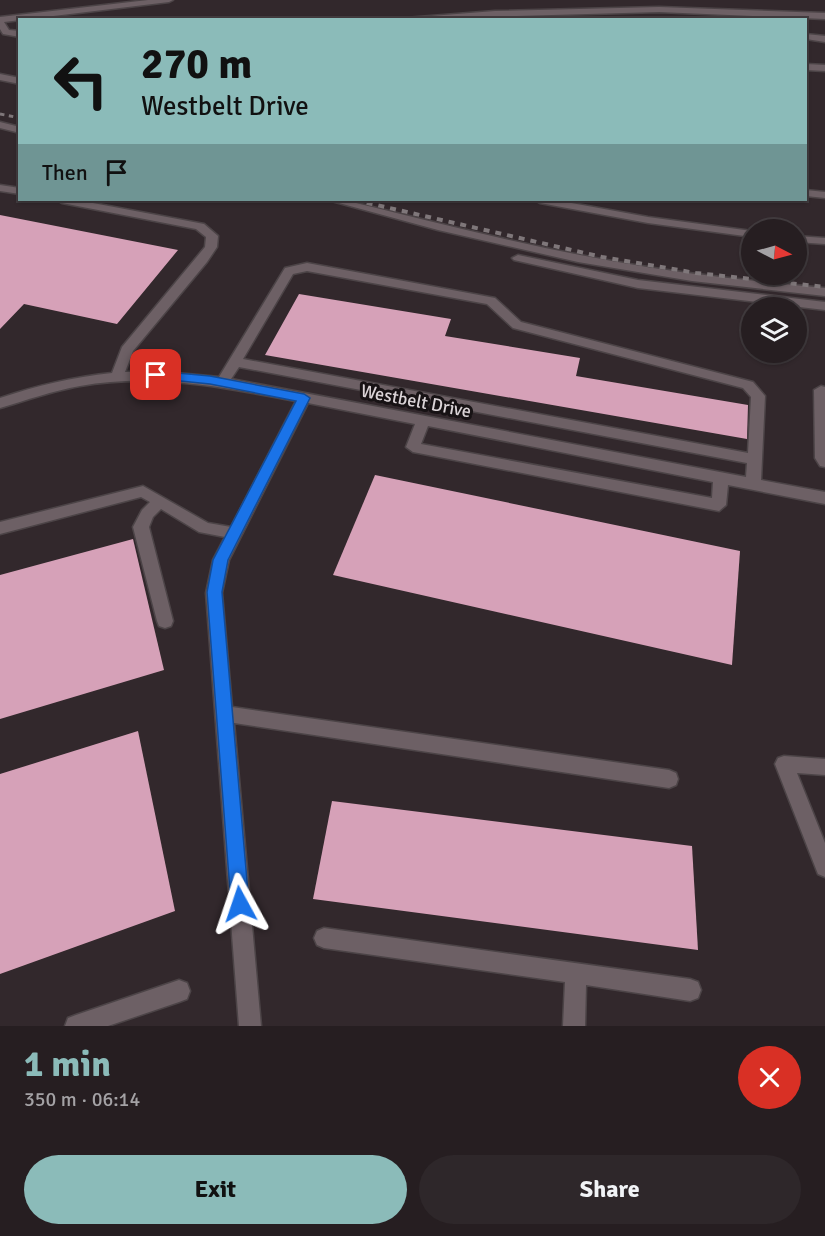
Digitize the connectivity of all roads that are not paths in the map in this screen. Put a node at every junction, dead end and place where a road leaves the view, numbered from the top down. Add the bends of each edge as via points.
1 (169, 0) edge
2 (469, 16) junction
3 (825, 16) edge
4 (24, 18) edge
5 (426, 18) edge
6 (474, 18) edge
7 (504, 18) edge
8 (18, 19) edge
9 (0, 21) edge
10 (18, 34) edge
11 (807, 39) edge
12 (825, 41) edge
13 (807, 67) edge
14 (825, 68) edge
15 (0, 77) edge
16 (18, 81) edge
17 (0, 125) edge
18 (18, 130) edge
19 (0, 188) edge
20 (18, 191) edge
21 (807, 193) edge
22 (825, 195) edge
23 (67, 201) edge
24 (337, 201) edge
25 (545, 201) edge
26 (741, 233) edge
27 (807, 239) edge
28 (825, 241) edge
29 (518, 258) dead end
30 (741, 283) edge
31 (756, 285) joint
32 (825, 292) edge
33 (748, 297) edge
34 (757, 297) edge
35 (807, 304) edge
36 (825, 306) edge
37 (235, 362) junction
38 (117, 376) junction
39 (223, 382) junction
40 (821, 390) dead end
41 (304, 398) junction
42 (0, 403) edge
43 (423, 420) junction
44 (754, 459) junction
45 (825, 462) edge
46 (721, 478) junction
47 (753, 484) junction
48 (825, 498) edge
49 (160, 501) junction
50 (0, 528) edge
51 (234, 533) junction
52 (165, 621) dead end
53 (223, 714) junction
54 (825, 767) edge
55 (669, 779) dead end
56 (825, 867) edge
57 (324, 938) dead end
58 (576, 973) junction
59 (690, 990) dead end
60 (179, 991) dead end
61 (105, 1021) edge
62 (76, 1026) edge
63 (250, 1026) edge
64 (574, 1026) edge

1 - 4 street
2 - 3 street via 522,11 683,8
2 - 5 street
2 - 6 street
2 - 7 street
8 - 9 street
9 - 10 street via 6,32
11 - 12 street
13 - 14 street
15 - 16 street
17 - 18 street
19 - 20 street
21 - 22 street
23 - 38 street via 200,226 212,236 211,247 201,262 127,350
24 - 30 street via 571,256
25 - 26 street via 637,219
27 - 28 street
29 - 33 street via 638,284
31 - 32 street
31 - 34 street
35 - 36 street
37 - 39 street
37 - 44 street
37 - 44 street via 289,271 307,267 491,301 518,325 748,385 759,396
38 - 39 street, Westbelt Drive via 156,375
38 - 42 street, Westbelt Drive via 68,383
39 - 41 street, Westbelt Drive
40 - 45 street
41 - 43 street, Westbelt Drive
41 - 51 street
43 - 46 street, Westbelt Drive
43 - 46 street via 413,447 719,505
44 - 47 street
46 - 47 street, Westbelt Drive
47 - 48 street, Westbelt Drive
49 - 50 street via 138,491
49 - 51 street via 204,528
49 - 52 street via 141,527
51 - 53 street via 220,560 214,592
53 - 55 street
53 - 63 street
54 - 56 street via 784,764
57 - 58 street
58 - 59 street
58 - 64 street
60 - 61 street
61 - 62 street

